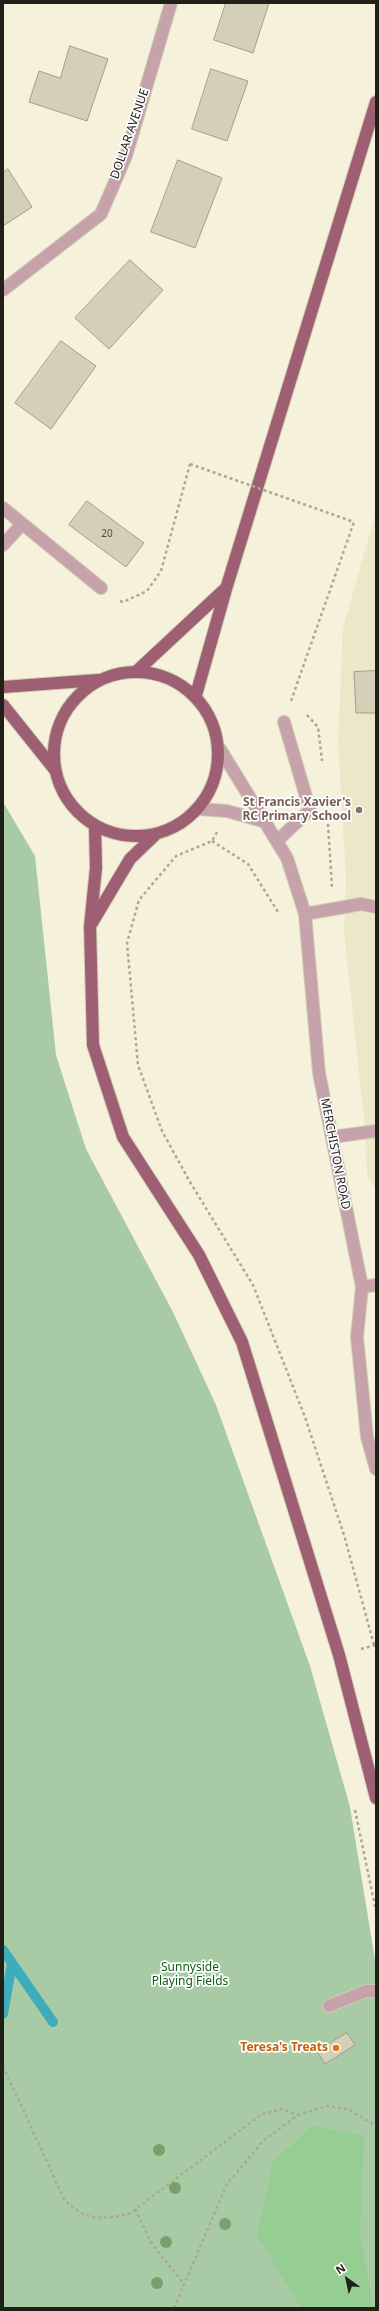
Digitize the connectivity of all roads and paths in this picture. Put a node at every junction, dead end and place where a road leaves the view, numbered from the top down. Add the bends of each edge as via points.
1 (171, 3) edge
2 (376, 102) edge
3 (3, 290) edge
4 (3, 508) edge
5 (22, 524) junction
6 (3, 545) edge
7 (101, 588) joint
8 (226, 589) junction
9 (138, 670) junction
10 (98, 680) junction
11 (3, 687) edge
12 (196, 695) junction
13 (3, 705) edge
14 (284, 722) joint
15 (220, 749) junction
16 (55, 770) junction
17 (199, 809) junction
18 (227, 811) junction
19 (266, 822) junction
20 (95, 826) junction
21 (155, 835) junction
22 (212, 841) junction
23 (277, 841) junction
24 (376, 907) edge
25 (279, 914) dead end
26 (305, 914) junction
27 (90, 926) junction
28 (376, 1131) edge
29 (332, 1137) junction
30 (376, 1285) edge
31 (362, 1287) junction
32 (376, 1470) edge
33 (374, 1645) dead end
34 (376, 1798) edge
35 (376, 1991) edge
36 (329, 2006) dead end
37 (3, 2066) edge
38 (298, 2115) junction
39 (376, 2126) edge
40 (135, 2209) junction
41 (184, 2284) junction
42 (174, 2308) edge

1 - 3 street, DOLLAR AVENUE via 126,156 101,214
2 - 8 main road
4 - 5 street
5 - 6 street
5 - 7 street
7 - 14 path, bridge via 123,602 147,591 161,571 190,464 354,522
8 - 9 main road
8 - 12 main road
9 - 10 main road
9 - 12 main road via 169,677
10 - 11 main road
10 - 16 main road via 76,696 61,718 53,743
12 - 15 main road via 213,719
13 - 16 main road
14 - 23 street via 310,810
15 - 17 main road via 215,781
15 - 19 street, MERCHISTON ROAD
16 - 20 main road via 69,802
17 - 18 street
17 - 21 main road via 179,825
18 - 19 street
18 - 22 path
19 - 23 street, MERCHISTON ROAD
20 - 21 main road via 124,836
20 - 27 main road via 96,868
21 - 27 main road via 130,859
22 - 25 path via 248,864
22 - 33 path via 176,856 139,900 127,942 138,1065 162,1131 253,1285 305,1416 344,1535
23 - 26 street, MERCHISTON ROAD via 287,858
24 - 26 street via 361,904
26 - 29 street, MERCHISTON ROAD via 319,1073
27 - 34 main road via 93,1045 123,1138 199,1256 242,1342 339,1655
28 - 29 street
29 - 31 street, MERCHISTON ROAD
30 - 31 street
31 - 32 street, MERCHISTON ROAD via 357,1337 367,1437
35 - 36 street via 366,1991
37 - 40 path via 64,2199 75,2211 107,2219 129,2214
38 - 39 path via 327,2106 348,2109
38 - 40 path via 282,2110 262,2114
38 - 41 path via 262,2141 227,2184
40 - 41 path via 152,2244
41 - 42 path

